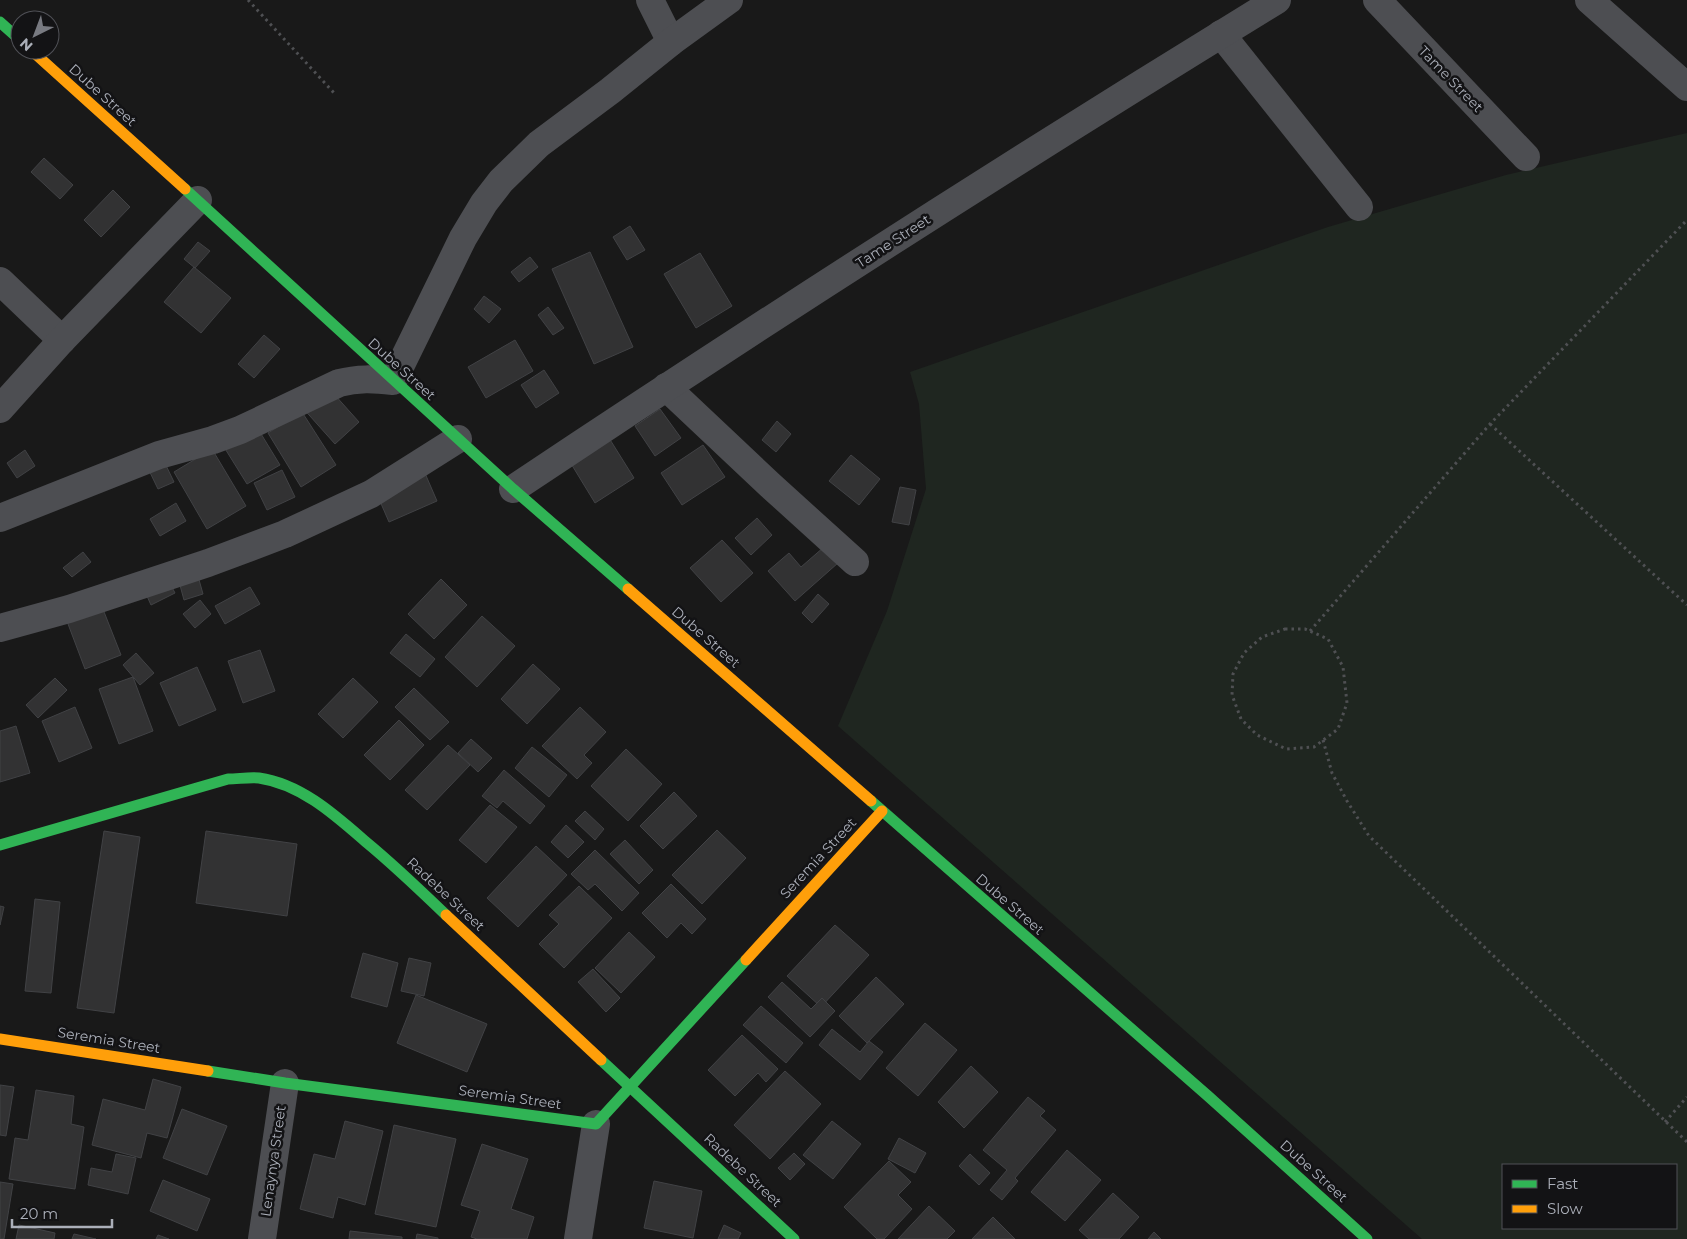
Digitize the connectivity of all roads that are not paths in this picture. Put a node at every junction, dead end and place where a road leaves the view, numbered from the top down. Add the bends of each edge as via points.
1 (650, 0) edge
2 (729, 0) edge
3 (1277, 0) edge
4 (1377, 0) edge
5 (1589, 0) edge
6 (0, 22) edge
7 (10, 31) edge
8 (1221, 34) junction
9 (671, 42) junction
10 (42, 60) edge
11 (1687, 87) edge
12 (1526, 157) dead end
13 (198, 200) junction
14 (1359, 207) dead end
15 (0, 281) edge
16 (62, 340) junction
17 (393, 381) junction
18 (666, 387) junction
19 (0, 409) edge
20 (458, 440) junction
21 (513, 490) junction
22 (0, 518) edge
23 (855, 562) dead end
24 (0, 628) edge
25 (882, 811) junction
26 (0, 845) edge
27 (0, 1038) edge
28 (285, 1082) junction
29 (630, 1086) junction
30 (596, 1124) junction
31 (262, 1239) edge
32 (578, 1239) edge
33 (794, 1239) edge
34 (1367, 1239) edge

1 - 9 street
2 - 9 street
3 - 8 street, Tame Street
4 - 12 street, Tame Street
5 - 11 street
6 - 7 street
8 - 14 street
8 - 18 street, Tame Street
9 - 17 street via 538,144 501,181 462,238
10 - 13 street, Dube Street
13 - 16 street
13 - 17 street, Dube Street
15 - 16 street
16 - 19 street
17 - 20 street, Dube Street
17 - 22 street via 371,378 339,383 240,430 160,455
18 - 21 street, Tame Street
18 - 23 street
20 - 21 street, Dube Street
20 - 24 street via 371,494 285,534 69,609
21 - 25 street, Dube Street
25 - 29 street, Seremia Street
25 - 34 street, Dube Street
26 - 29 street, Radebe Street via 228,779 257,778 300,791 328,810 382,856
27 - 28 street, Seremia Street
28 - 30 street, Seremia Street
28 - 31 street, Lenaynya Street
29 - 30 street, Seremia Street
29 - 33 street, Radebe Street
30 - 32 street

